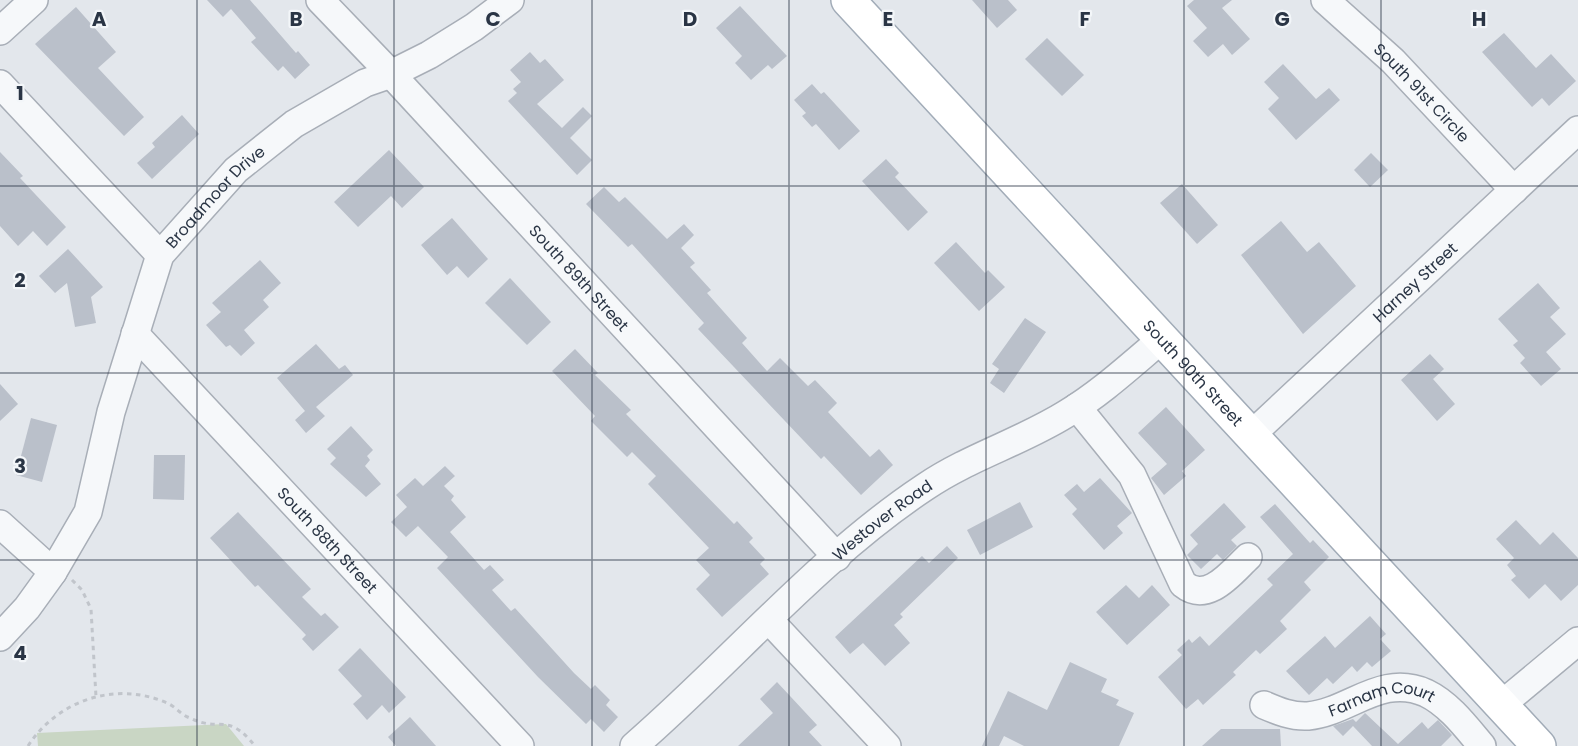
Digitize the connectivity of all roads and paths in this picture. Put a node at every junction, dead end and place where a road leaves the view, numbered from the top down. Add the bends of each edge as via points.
1 (34, 0) edge
2 (320, 0) edge
3 (510, 0) edge
4 (848, 0) edge
5 (1325, 0) edge
6 (0, 31) edge
7 (391, 74) junction
8 (0, 84) edge
9 (1578, 130) edge
10 (1514, 190) junction
11 (160, 255) junction
12 (135, 334) junction
13 (1162, 339) junction
14 (1083, 403) junction
15 (1251, 435) junction
16 (0, 524) edge
17 (837, 557) junction
18 (1248, 557) dead end
19 (53, 572) junction
20 (769, 620) junction
21 (0, 637) edge
22 (1578, 641) edge
23 (96, 697) junction
24 (1264, 705) dead end
25 (1501, 705) junction
26 (28, 746) edge
27 (255, 746) edge
28 (520, 746) edge
29 (634, 746) edge
30 (886, 746) edge
31 (1482, 746) edge
32 (1539, 746) edge

1 - 6 street
2 - 7 street, South 89th Street
3 - 7 street, Broadmoor Drive via 474,27
4 - 13 main road, South 90th Street
5 - 10 street, South 91st Circle via 1393,61
7 - 11 street, Broadmoor Drive via 340,96 264,146 214,193
7 - 17 street, South 89th Street
8 - 11 street
9 - 10 street, Harney Street
10 - 15 street, Harney Street
11 - 12 street, Broadmoor Drive
12 - 19 street, Broadmoor Drive via 111,412 88,512
12 - 28 street, South 88th Street
13 - 14 street, Westover Road
13 - 15 main road, South 90th Street
14 - 17 street, Westover Road via 926,486
14 - 18 street via 1125,464 1178,579 1189,589 1203,592 1212,589
15 - 25 main road, South 90th Street
16 - 19 street
17 - 20 street, Westover Road
19 - 21 street, Broadmoor Drive
19 - 23 path via 68,577 87,597 93,629
20 - 29 street, Westover Road
20 - 30 street
22 - 25 street
23 - 26 path via 62,710
23 - 27 path via 128,695 167,703 189,718 238,728
24 - 31 street, Farnam Court via 1284,714 1307,716 1352,702 1371,691 1413,689 1447,708
25 - 32 main road, South 90th Street

